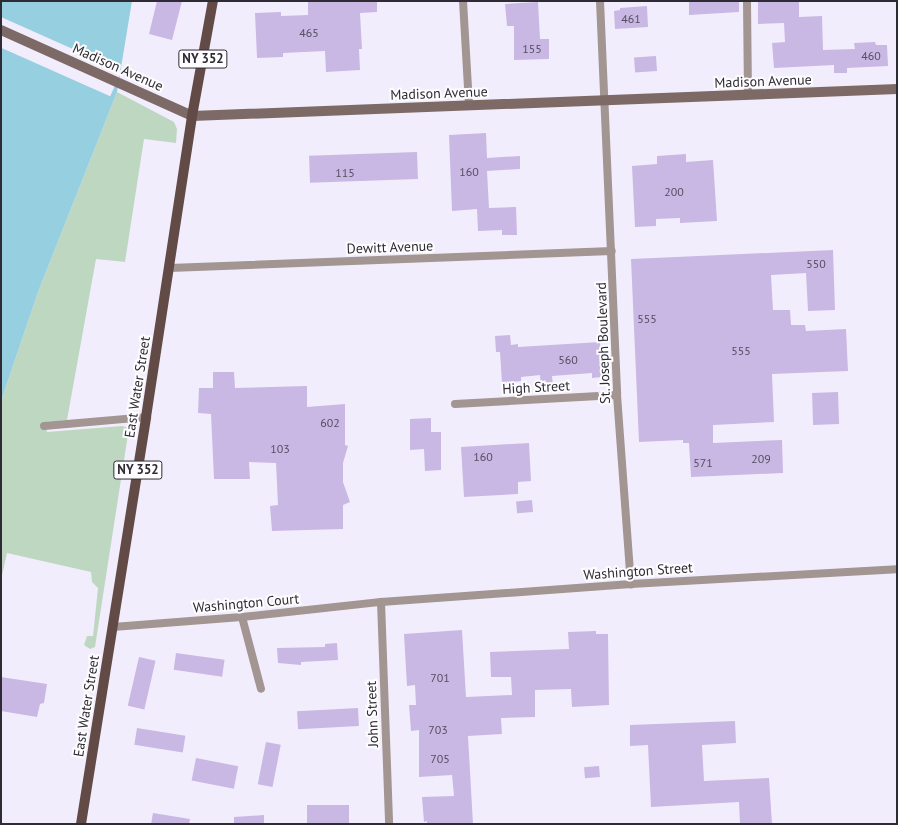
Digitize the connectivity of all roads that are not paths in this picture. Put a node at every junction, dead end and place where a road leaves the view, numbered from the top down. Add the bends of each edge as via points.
1 (213, 1) edge
2 (463, 1) edge
3 (600, 1) edge
4 (747, 1) edge
5 (1, 30) edge
6 (897, 89) edge
7 (748, 95) junction
8 (605, 101) junction
9 (468, 106) junction
10 (192, 116) junction
11 (612, 251) junction
12 (170, 268) junction
13 (617, 395) junction
14 (455, 404) dead end
15 (146, 417) junction
16 (44, 426) dead end
17 (897, 569) edge
18 (631, 584) junction
19 (381, 602) junction
20 (242, 617) junction
21 (113, 627) junction
22 (261, 690) dead end
23 (81, 824) edge
24 (389, 824) edge

1 - 10 main road, East Water Street / NY 352
2 - 9 street
3 - 8 street, St. Joseph Boulevard
4 - 7 street
5 - 10 main road, Madison Avenue
6 - 7 main road, Madison Avenue
7 - 8 main road, Madison Avenue
8 - 9 main road, Madison Avenue
8 - 11 street, St. Joseph Boulevard
9 - 10 main road, Madison Avenue
10 - 12 main road, East Water Street / NY 352
11 - 12 street, Dewitt Avenue
11 - 13 street, St. Joseph Boulevard
12 - 15 main road, East Water Street / NY 352
13 - 14 street, High Street
13 - 18 street, St. Joseph Boulevard
15 - 16 street
15 - 21 main road, East Water Street / NY 352
17 - 18 street, Washington Street
18 - 19 street, Washington Street
19 - 20 street, Washington Court
19 - 24 street, John Street
20 - 21 street, Washington Court
20 - 22 street
21 - 23 main road, East Water Street / NY 352

